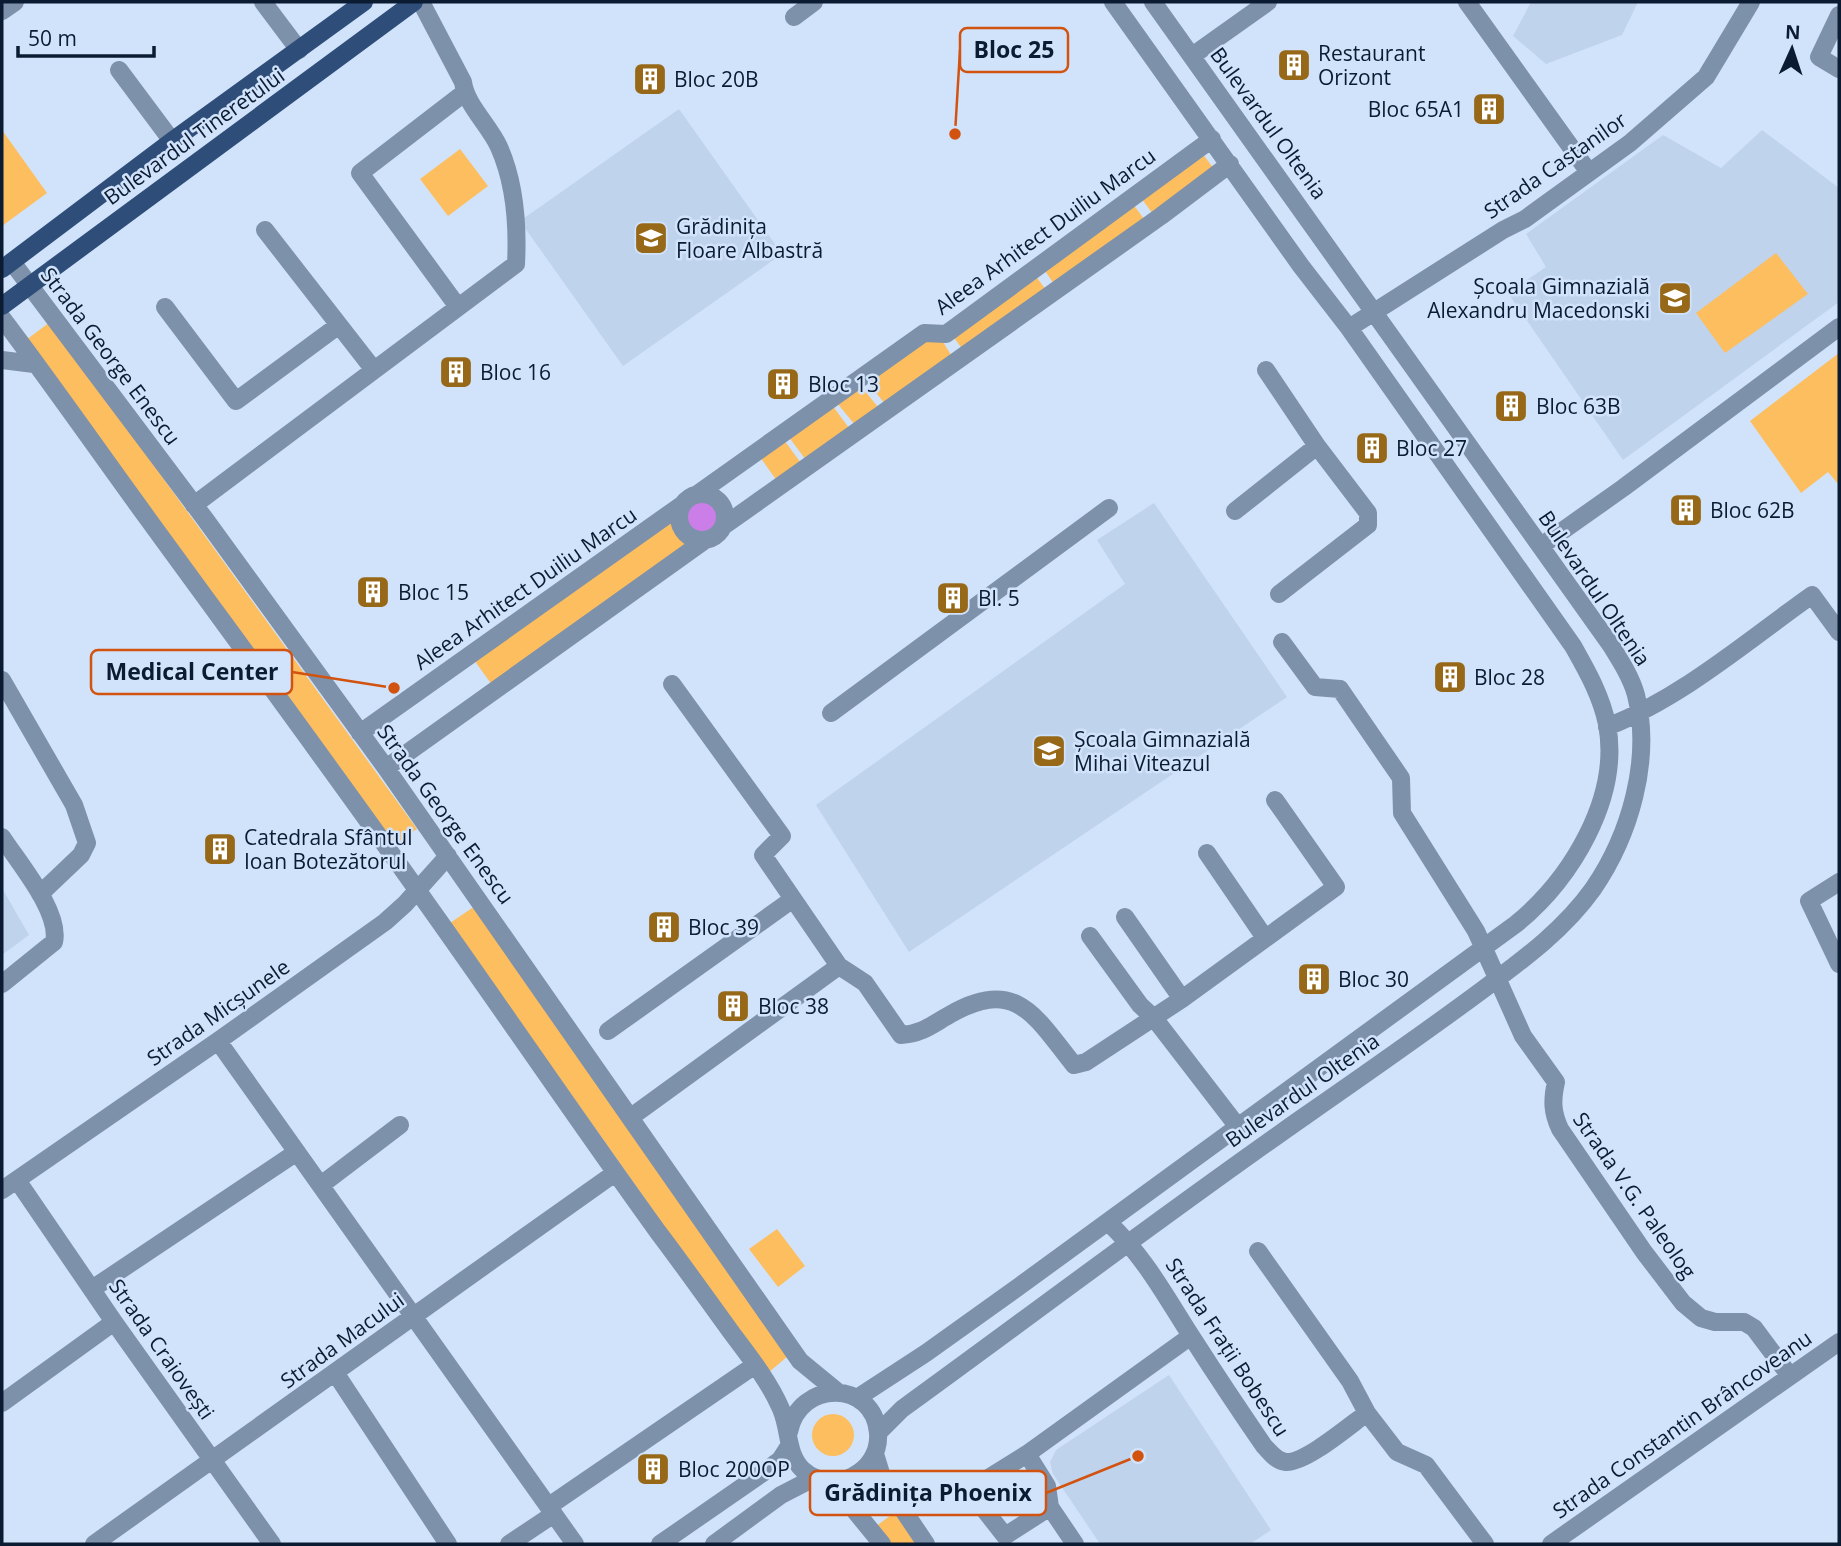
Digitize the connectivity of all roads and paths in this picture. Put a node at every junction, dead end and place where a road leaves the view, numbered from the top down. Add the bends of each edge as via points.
1 (15, 2) edge
2 (263, 2) edge
3 (364, 2) edge
4 (414, 2) edge
5 (421, 2) edge
6 (814, 2) edge
7 (1113, 2) edge
8 (1153, 2) edge
9 (1268, 2) edge
10 (1467, 2) edge
11 (1751, 2) edge
12 (2, 11) edge
13 (1839, 15) edge
14 (794, 17) dead end
15 (299, 50) junction
16 (1192, 56) junction
17 (1839, 69) edge
18 (119, 70) dead end
19 (464, 93) junction
20 (1212, 139) junction
21 (172, 141) junction
22 (1230, 164) junction
23 (1588, 171) junction
24 (265, 230) dead end
25 (7, 266) edge
26 (30, 285) junction
27 (2, 306) edge
28 (164, 307) dead end
29 (458, 307) junction
30 (1374, 312) junction
31 (2, 318) edge
32 (339, 324) junction
33 (1839, 327) edge
34 (1349, 328) junction
35 (2, 360) edge
36 (34, 363) junction
37 (374, 370) junction
38 (1266, 370) dead end
39 (1317, 446) junction
40 (689, 499) junction
41 (194, 505) junction
42 (1109, 508) dead end
43 (1235, 511) dead end
44 (725, 524) junction
45 (705, 541) junction
46 (1541, 546) junction
47 (1279, 594) dead end
48 (1839, 632) edge
49 (1282, 642) dead end
50 (2, 680) edge
51 (672, 684) dead end
52 (831, 713) dead end
53 (1639, 715) junction
54 (1608, 727) junction
55 (360, 733) junction
56 (386, 768) junction
57 (1275, 800) dead end
58 (2, 837) edge
59 (1207, 853) dead end
60 (448, 856) junction
61 (1839, 882) edge
62 (418, 890) junction
63 (40, 894) junction
64 (793, 899) junction
65 (1125, 917) dead end
66 (1090, 936) dead end
67 (1265, 938) junction
68 (1484, 950) junction
69 (1839, 964) edge
70 (839, 966) junction
71 (1496, 980) junction
72 (2, 984) edge
73 (1182, 999) junction
74 (1154, 1018) junction
75 (608, 1031) dead end
76 (218, 1041) junction
77 (631, 1117) junction
78 (400, 1125) dead end
79 (1238, 1127) junction
80 (297, 1152) junction
81 (615, 1173) junction
82 (17, 1180) junction
83 (321, 1185) junction
84 (2, 1190) edge
85 (1108, 1222) junction
86 (1130, 1244) junction
87 (1258, 1251) dead end
88 (92, 1289) junction
89 (414, 1316) junction
90 (114, 1322) junction
91 (1191, 1336) junction
92 (1839, 1342) edge
93 (755, 1365) junction
94 (336, 1374) junction
95 (1790, 1376) junction
96 (839, 1393) junction
97 (857, 1398) junction
98 (2, 1404) edge
99 (1367, 1413) junction
100 (878, 1433) junction
101 (789, 1439) junction
102 (875, 1454) junction
103 (1027, 1454) junction
104 (213, 1460) junction
105 (820, 1479) junction
106 (1050, 1507) junction
107 (551, 1510) junction
108 (94, 1544) edge
109 (272, 1544) edge
110 (448, 1544) edge
111 (509, 1544) edge
112 (575, 1544) edge
113 (660, 1544) edge
114 (713, 1544) edge
115 (882, 1544) edge
116 (926, 1544) edge
117 (1075, 1544) edge
118 (1485, 1544) edge
119 (1551, 1544) edge

1 - 12 street
2 - 15 street
3 - 15 main road, Bulevardul Tineretului
4 - 26 main road, Bulevardul Tineretului
5 - 19 street via 463,82
6 - 14 street
7 - 20 street, Bulevardul Oltenia
8 - 16 street, Bulevardul Oltenia
9 - 16 street
10 - 23 street
11 - 23 street, Strada Castanilor via 1706,77 1630,143
13 - 17 street via 1819,57
15 - 21 main road, Bulevardul Tineretului
16 - 30 street, Bulevardul Oltenia
18 - 21 street
19 - 29 street via 505,163 518,233 516,264
19 - 29 street via 360,173
20 - 22 street, Bulevardul Oltenia
20 - 40 street, Aleea Arhitect Duiliu Marcu via 946,334 924,333
21 - 25 main road, Bulevardul Tineretului
22 - 34 street, Bulevardul Oltenia
22 - 44 street
23 - 30 street, Strada Castanilor via 1525,219
24 - 32 street
25 - 26 street, Strada George Enescu
26 - 27 main road, Bulevardul Tineretului
26 - 41 street, Strada George Enescu
28 - 32 street via 236,401
29 - 37 street
30 - 34 street, Strada Castanilor
30 - 46 street, Bulevardul Oltenia
31 - 36 street
32 - 37 street
33 - 46 street
34 - 54 street, Bulevardul Oltenia via 1573,646 1594,685
35 - 36 street
36 - 62 street
37 - 41 street
38 - 39 street
39 - 43 street
39 - 47 street via 1368,513 1368,525
40 - 44 street via 706,494 719,500
40 - 45 street via 679,521 681,527 690,538
40 - 55 street, Aleea Arhitect Duiliu Marcu
41 - 55 street, Strada George Enescu
42 - 52 street
44 - 45 street via 719,534
45 - 56 street
46 - 53 street, Bulevardul Oltenia via 1626,670
48 - 53 street via 1812,595
49 - 68 street, Strada V.G. Paleolog via 1315,687 1340,689 1401,778 1402,813
50 - 63 street via 74,805 87,843 81,855
51 - 64 street via 782,836 763,855
53 - 54 street
53 - 71 street, Bulevardul Oltenia via 1634,799 1606,867 1575,912
54 - 68 street, Bulevardul Oltenia via 1606,776 1598,810 1571,864 1539,905
55 - 56 street, Strada George Enescu
56 - 60 street, Strada George Enescu
57 - 67 street via 1336,887
58 - 63 street
59 - 67 street
60 - 62 street, Strada Micșunele
60 - 77 street, Strada George Enescu
61 - 69 street via 1809,901
62 - 76 street, Strada Micșunele via 384,922
62 - 81 street
63 - 72 street via 53,920 54,942
64 - 70 street
64 - 75 street
65 - 73 street
66 - 74 street
67 - 73 street
68 - 71 street, Strada V.G. Paleolog
68 - 79 street, Bulevardul Oltenia
70 - 74 street via 865,983 901,1035 916,1034 970,1003 999,998 1032,1014 1074,1065
70 - 77 street
71 - 86 street, Bulevardul Oltenia
71 - 95 street, Strada V.G. Paleolog via 1523,1036 1556,1082 1552,1101 1560,1129 1644,1252 1700,1318 1744,1322 1754,1328
73 - 74 street
74 - 79 street
76 - 80 street
76 - 82 street, Strada Micșunele
77 - 96 street, Strada George Enescu via 800,1361
78 - 83 street
79 - 85 street, Bulevardul Oltenia
80 - 83 street
80 - 88 street
81 - 89 street, Strada Macului
81 - 93 street
82 - 84 street, Strada Micșunele
82 - 88 street, Strada Craiovești
83 - 89 street
85 - 86 street
85 - 97 street, Bulevardul Oltenia
86 - 91 street, Strada Frații Bobescu
86 - 100 street, Bulevardul Oltenia via 902,1409
87 - 99 street via 1350,1381
88 - 90 street, Strada Craiovești
89 - 94 street, Strada Macului
89 - 107 street
90 - 98 street
90 - 104 street, Strada Craiovești
91 - 99 street, Strada Frații Bobescu via 1276,1459 1288,1462 1306,1456
91 - 103 street
92 - 95 street, Strada Constantin Brâncoveanu
93 - 101 street via 780,1406
93 - 107 street
94 - 104 street, Strada Macului
94 - 110 street
95 - 119 street, Strada Constantin Brâncoveanu
96 - 97 street
96 - 101 street via 810,1399 795,1413
97 - 100 street via 873,1416
99 - 118 street via 1397,1452 1426,1465
100 - 102 street
101 - 105 street via 798,1465
101 - 113 street via 780,1460
102 - 105 street via 855,1476 836,1482
102 - 116 street via 883,1480
103 - 106 street via 1047,1486
103 - 106 street via 987,1479 976,1499 1005,1536
104 - 108 street, Strada Macului
104 - 109 street, Strada Craiovești
105 - 114 street via 799,1484
105 - 115 street via 851,1506
106 - 117 street
107 - 111 street
107 - 112 street

